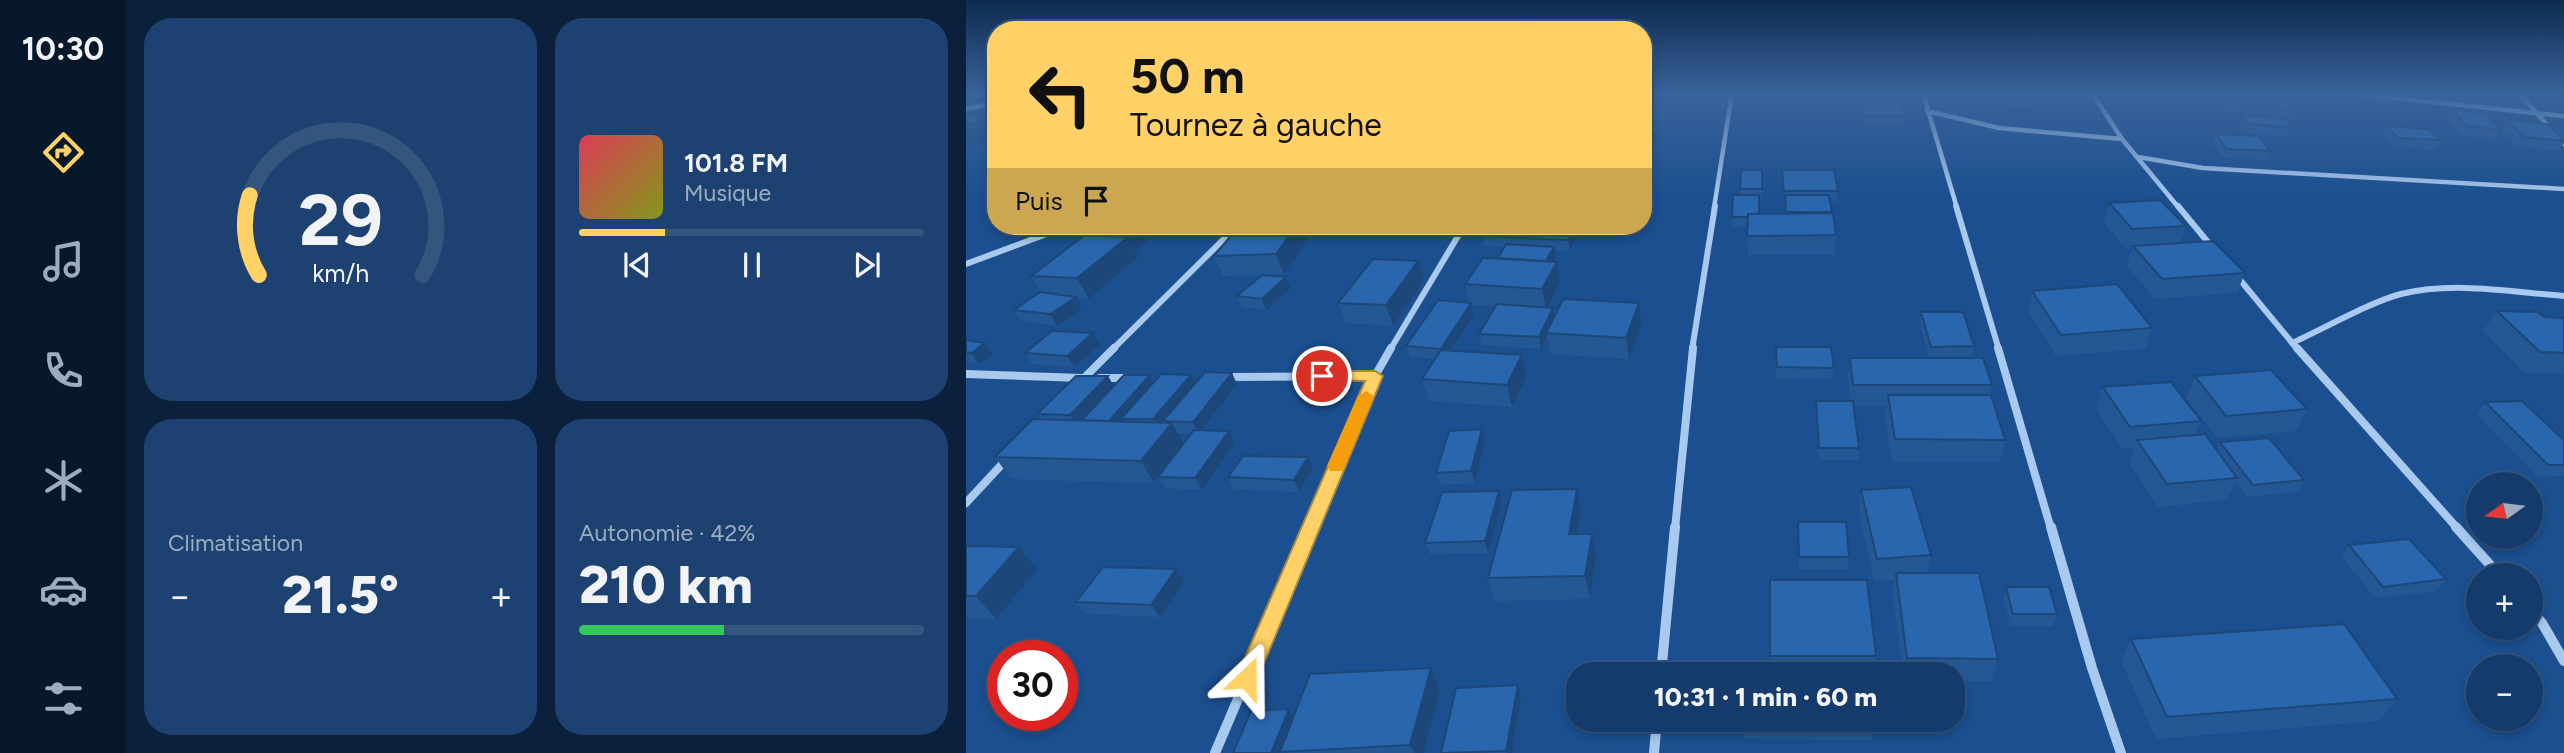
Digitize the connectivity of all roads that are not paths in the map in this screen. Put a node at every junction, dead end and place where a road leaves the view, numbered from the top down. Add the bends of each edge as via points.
1 (1727, 128) edge
2 (1932, 128) edge
3 (1992, 128) edge
4 (2115, 128) edge
5 (2550, 128) edge
6 (2122, 139) junction
7 (2564, 144) edge
8 (2138, 158) junction
9 (2564, 189) edge
10 (1044, 235) edge
11 (1228, 235) edge
12 (1459, 235) edge
13 (2215, 250) edge
14 (966, 264) edge
15 (2232, 271) edge
16 (2564, 296) edge
17 (2292, 343) junction
18 (966, 374) edge
19 (1375, 376) junction
20 (1222, 377) edge
21 (1083, 378) junction
22 (1139, 378) edge
23 (1074, 388) edge
24 (1011, 455) edge
25 (966, 503) edge
26 (2488, 563) edge
27 (2543, 625) edge
28 (2564, 661) edge
29 (1662, 662) edge
30 (1656, 732) edge
31 (1215, 753) edge
32 (1654, 753) edge
33 (2121, 753) edge

1 - 29 street via 1690,365
2 - 33 street
3 - 6 street
4 - 6 street
5 - 7 street
6 - 8 street
8 - 9 street via 2203,168
8 - 13 street
10 - 14 street
11 - 21 street
12 - 19 street
15 - 17 street
16 - 17 street via 2444,287 2417,291 2398,295
17 - 26 street
18 - 21 street
19 - 20 street
19 - 31 street
21 - 22 street
21 - 23 street
24 - 25 street
27 - 28 street
30 - 32 street

